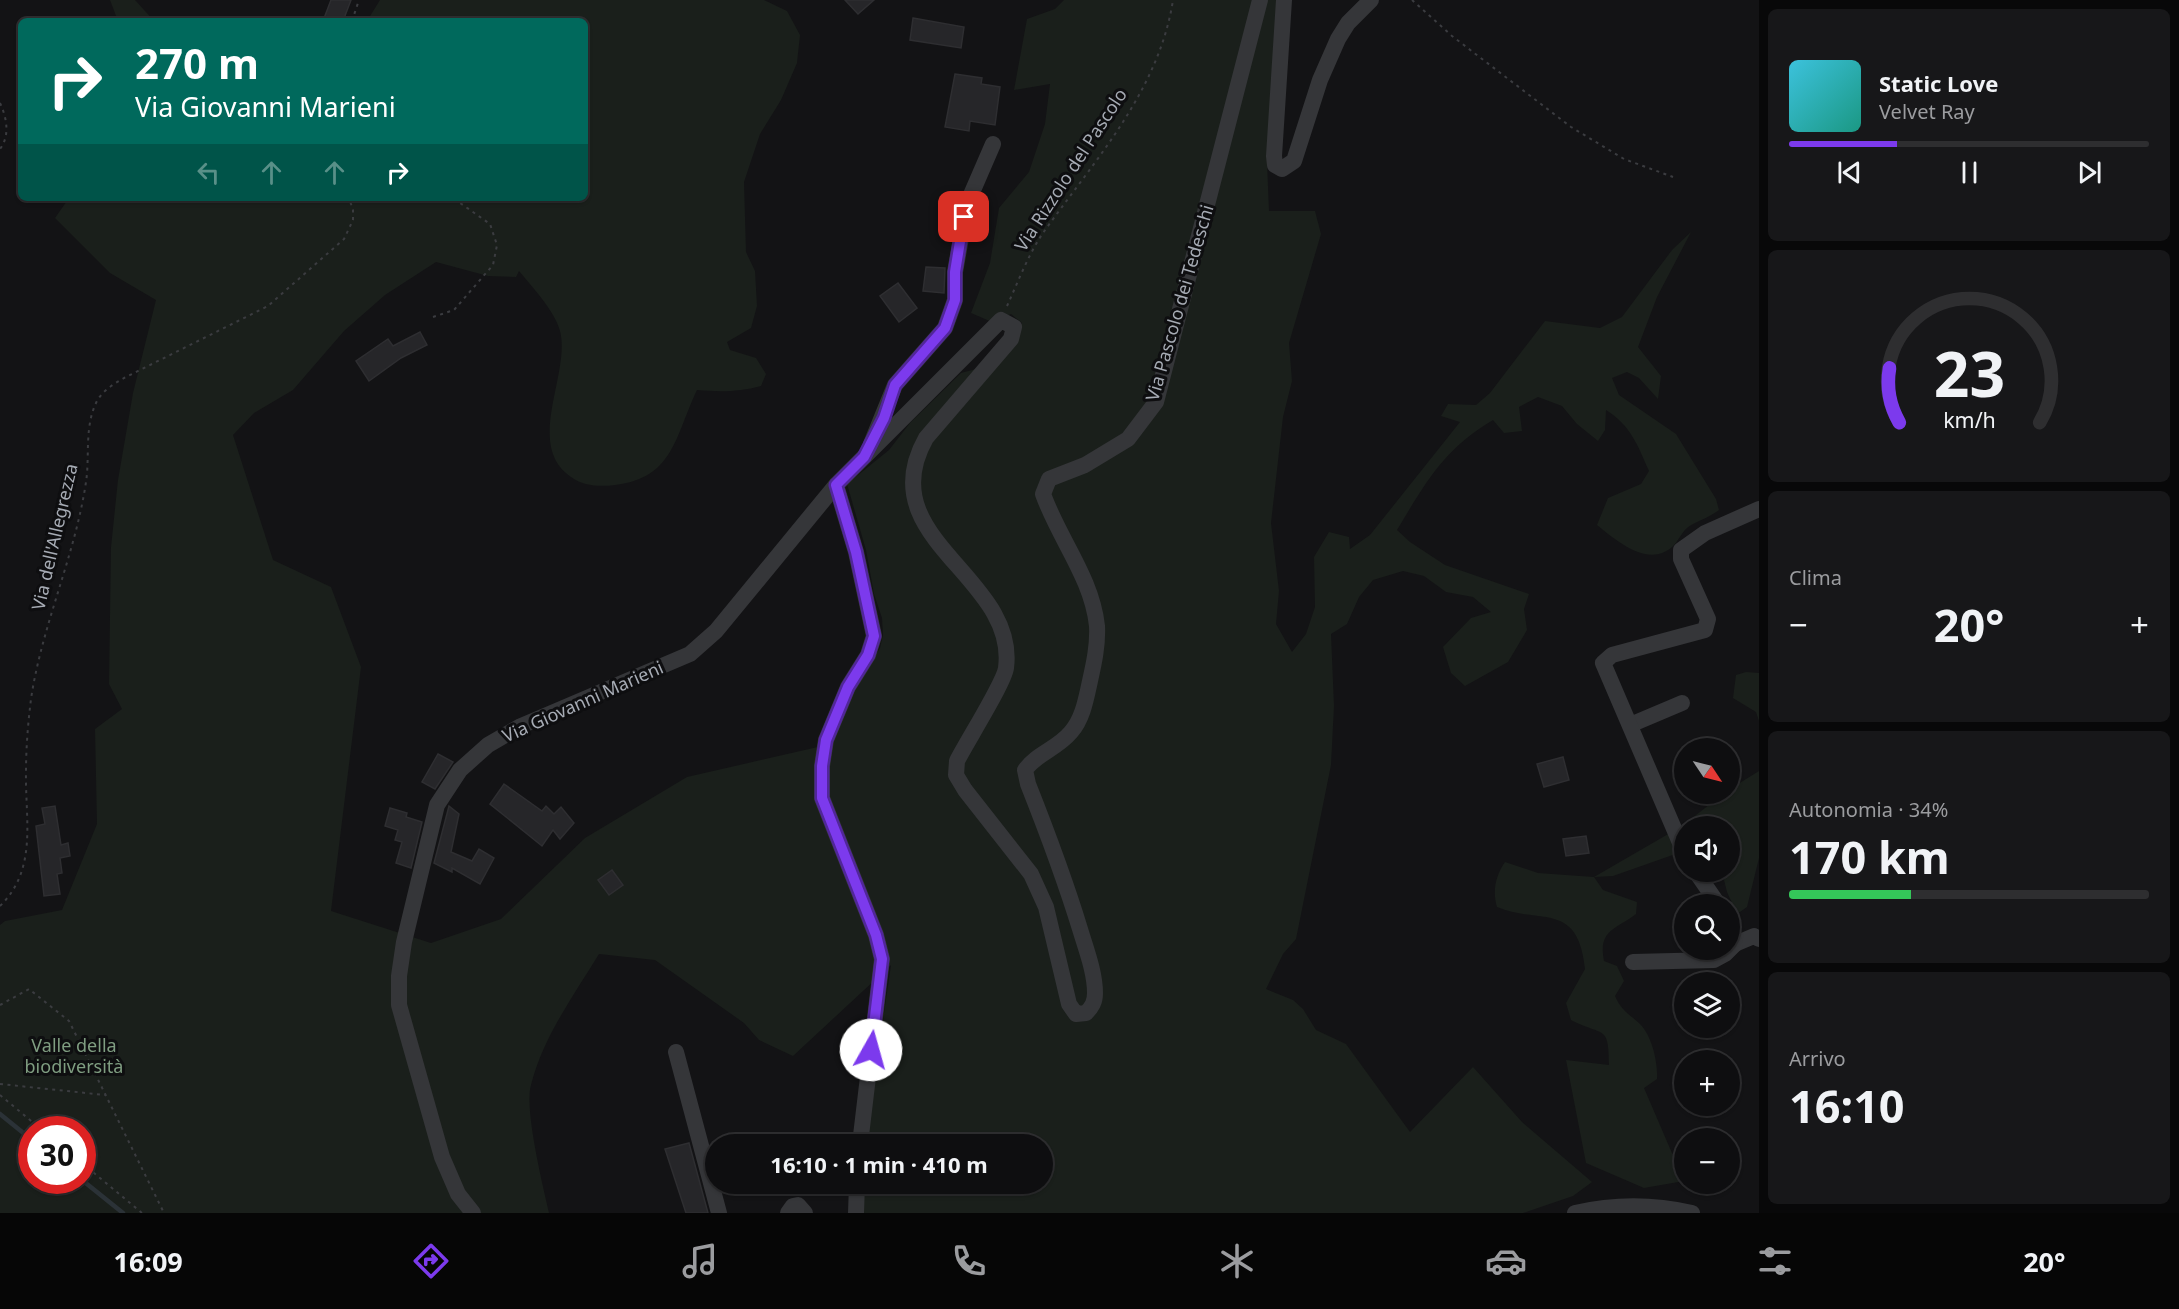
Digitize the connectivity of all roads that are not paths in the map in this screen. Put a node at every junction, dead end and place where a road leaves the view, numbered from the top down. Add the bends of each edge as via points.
1 (1260, 0) edge
2 (1284, 0) edge
3 (1371, 0) edge
4 (993, 144) dead end
5 (1001, 320) joint
6 (864, 457) junction
7 (836, 485) junction
8 (1759, 509) edge
9 (1682, 703) dead end
10 (1630, 725) junction
11 (1674, 828) edge
12 (1759, 939) edge
13 (1740, 942) edge
14 (1714, 960) edge
15 (1634, 962) dead end
16 (676, 1052) dead end
17 (861, 1134) edge
18 (857, 1194) edge
19 (473, 1213) edge
20 (719, 1213) edge
21 (788, 1213) edge
22 (805, 1213) edge
23 (856, 1213) edge
24 (1575, 1213) edge
25 (1692, 1213) edge

1 - 5 street, Via Pascolo dei Tedeschi via 1156,402 1128,440 1085,465 1049,479 1043,494 1082,574 1097,626 1096,653 1085,706 1072,731 1056,748 1033,758 1025,770 1065,879 1093,977 1095,995 1086,1013 1076,1014 1069,1004 1046,907 1031,874 956,775 957,761 1006,670 1002,626 926,527 914,501 916,464 926,438 1011,339 1014,327
2 - 3 street via 1274,156 1275,165 1282,169 1294,161 1320,80 1338,39
4 - 6 street via 967,204 955,272 955,300 945,328 895,385
5 - 6 street, Via Giovanni Marieni
6 - 7 street, Via Giovanni Marieni
7 - 17 street via 856,552 874,636 826,740 822,766 822,798 882,959
7 - 19 street, Via Giovanni Marieni via 716,631 690,654 521,726 488,745 460,770 437,805 404,942 399,1005 442,1157 458,1194
8 - 10 street via 1705,533 1681,550 1681,559 1708,619 1705,630 1605,659 1603,666
9 - 10 street
10 - 11 street
12 - 13 street via 1754,936
14 - 15 street
16 - 20 street
18 - 23 street
21 - 22 street via 798,1205
24 - 25 street via 1637,1206

